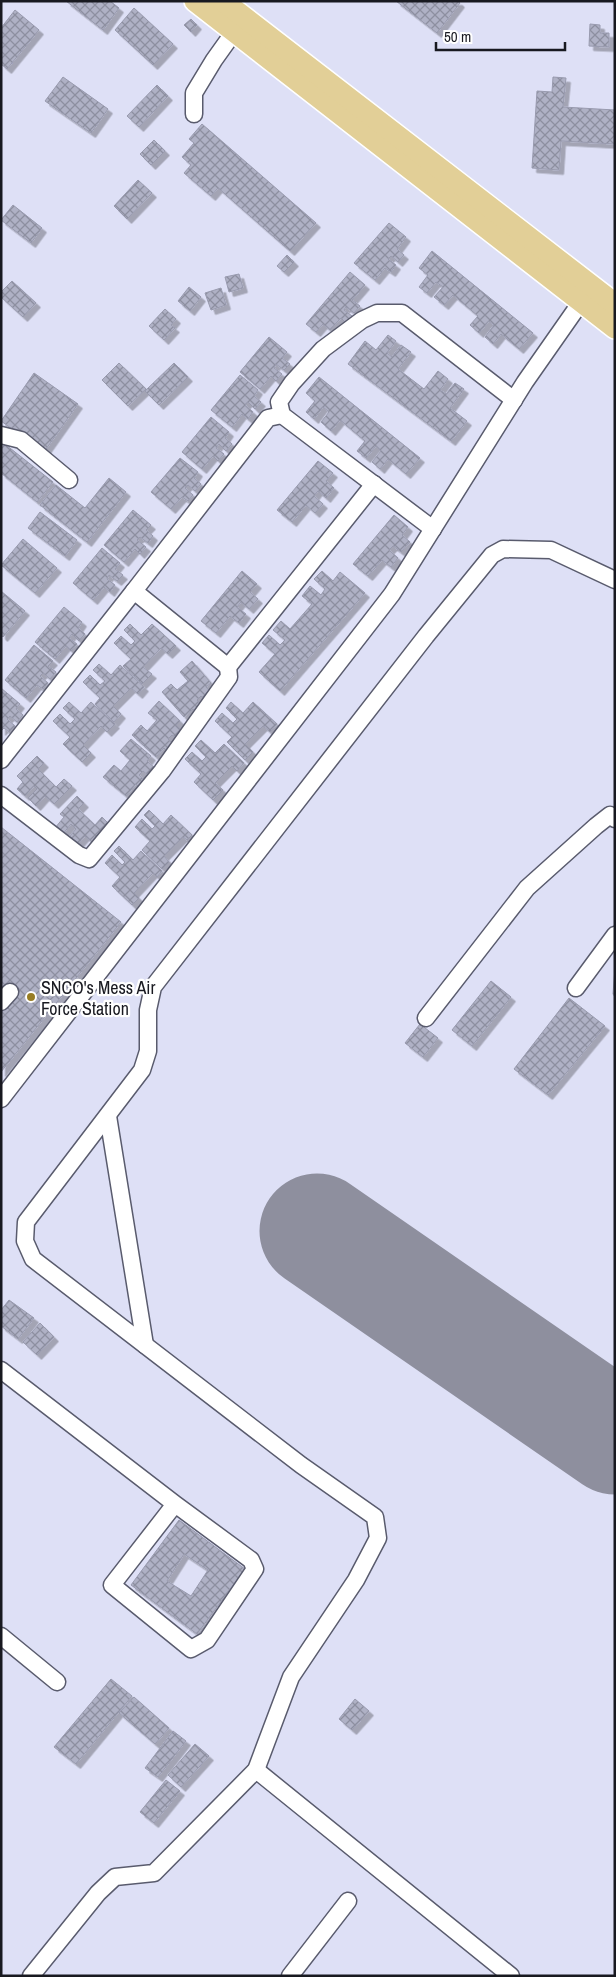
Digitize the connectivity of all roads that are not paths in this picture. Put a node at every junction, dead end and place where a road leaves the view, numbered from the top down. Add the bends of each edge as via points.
1 (194, 1) edge
2 (223, 1) edge
3 (234, 32) junction
4 (194, 114) dead end
5 (581, 302) junction
6 (615, 304) edge
7 (615, 328) edge
8 (514, 400) junction
9 (282, 415) junction
10 (1, 435) edge
11 (69, 480) dead end
12 (374, 484) junction
13 (433, 529) junction
14 (615, 580) edge
15 (134, 592) junction
16 (228, 667) junction
17 (1, 760) edge
18 (1, 795) edge
19 (615, 819) edge
20 (615, 935) edge
21 (576, 988) dead end
22 (426, 1018) dead end
23 (1, 1099) edge
24 (108, 1116) junction
25 (145, 1345) junction
26 (1, 1370) edge
27 (175, 1504) junction
28 (1, 1636) edge
29 (57, 1682) dead end
30 (256, 1770) junction
31 (348, 1901) dead end
32 (31, 1976) edge
33 (290, 1976) edge
34 (511, 1976) edge

1 - 3 main road
2 - 6 main road
3 - 4 street via 194,93
3 - 5 main road
5 - 7 main road
5 - 8 street
8 - 9 street via 402,313 377,313 362,320 323,350 292,383 279,402
8 - 13 street
9 - 12 street
9 - 15 street via 268,418
10 - 11 street via 21,440
12 - 13 street
12 - 16 street
13 - 23 street via 392,594
14 - 24 street via 551,550 503,549 492,555 153,987 148,1010 148,1051 142,1070
15 - 16 street
15 - 17 street
16 - 18 street via 229,677 162,771 89,859
19 - 22 street via 610,815 527,888
20 - 21 street
24 - 25 street
24 - 25 street via 26,1222 26,1241 33,1259
25 - 30 street via 301,1465 375,1517 378,1538 356,1580 291,1677
26 - 27 street
27 - 27 street via 112,1585 191,1649 207,1640 255,1569 251,1560
28 - 29 street
30 - 32 street via 154,1873 115,1878 98,1893
30 - 34 street
31 - 33 street

